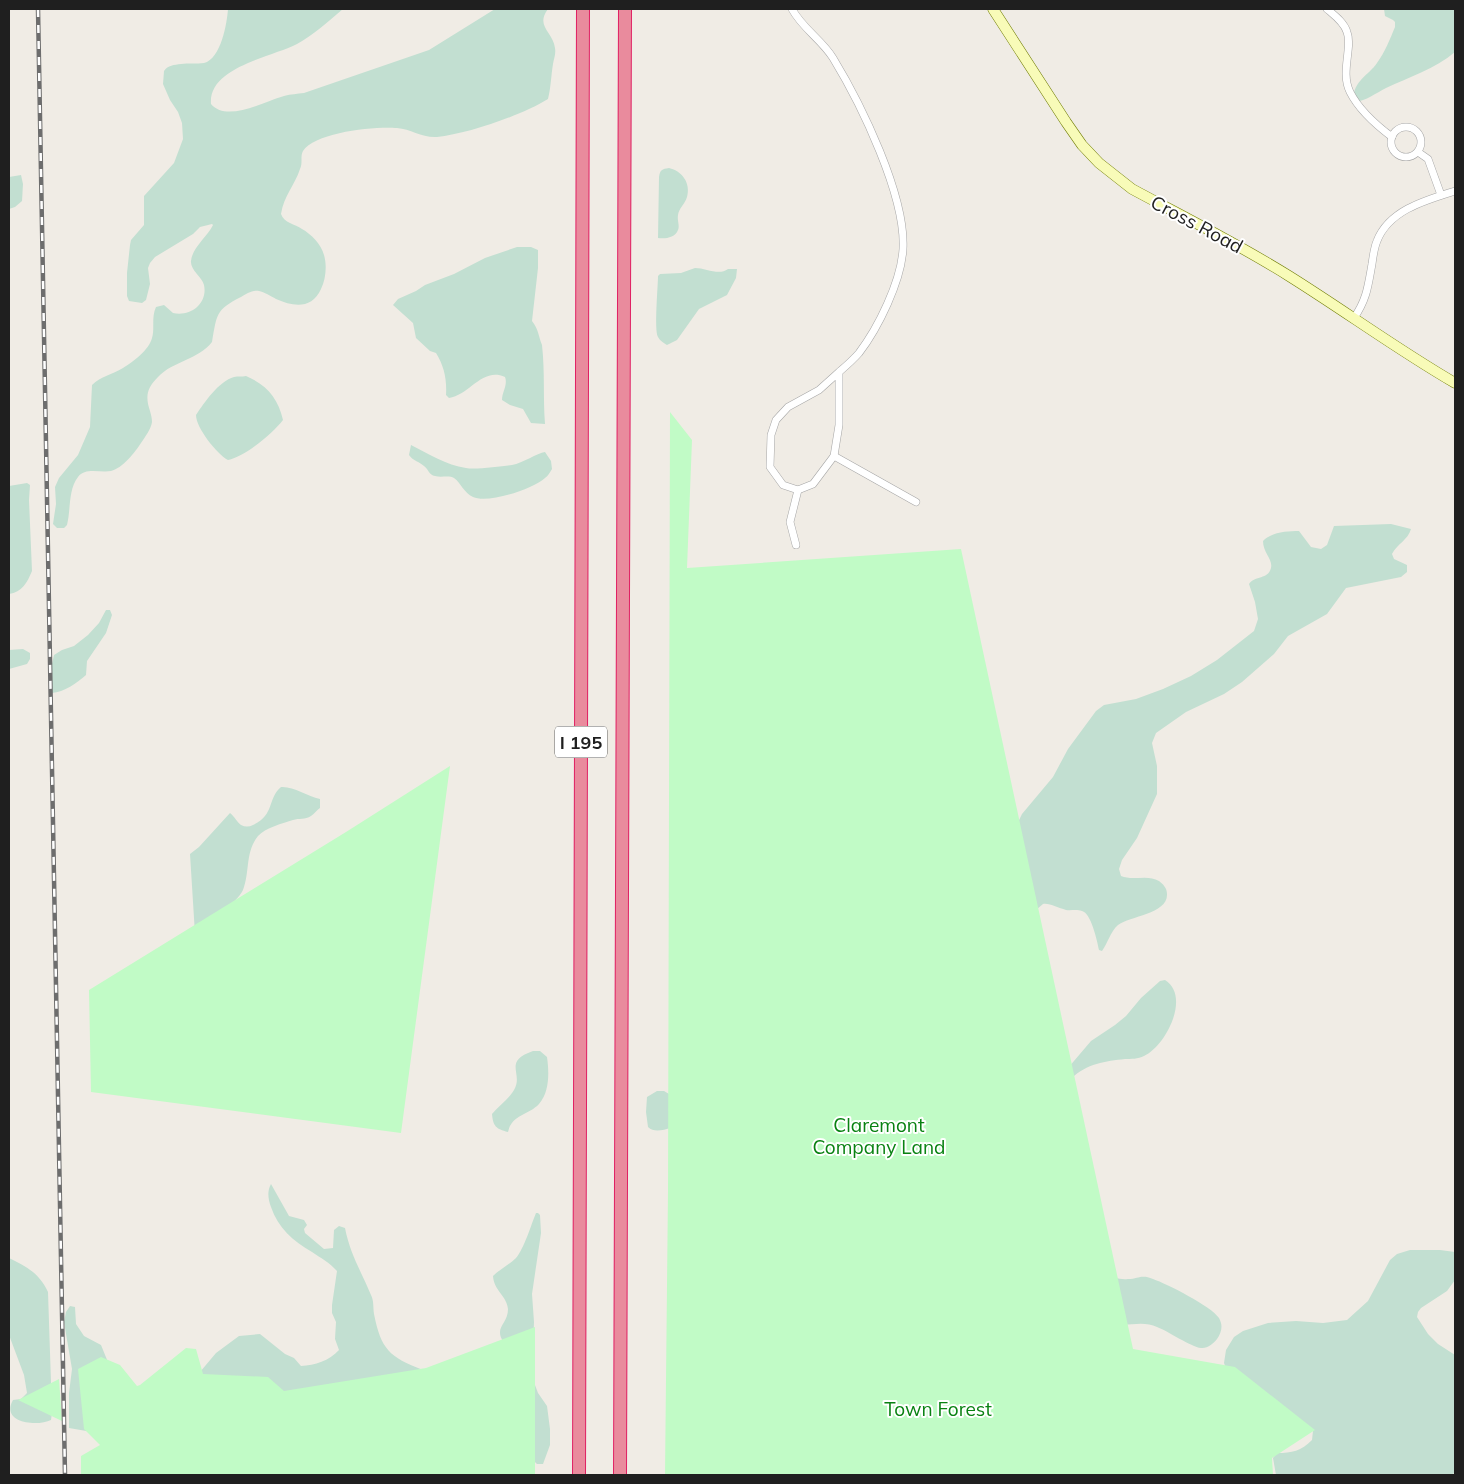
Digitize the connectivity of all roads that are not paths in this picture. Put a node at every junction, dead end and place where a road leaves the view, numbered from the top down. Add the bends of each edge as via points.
1 (583, 9) edge
2 (625, 9) edge
3 (792, 9) edge
4 (993, 9) edge
5 (1327, 9) edge
6 (1392, 137) junction
7 (1418, 152) junction
8 (1455, 191) edge
9 (1441, 195) junction
10 (1354, 318) junction
11 (839, 372) junction
12 (1455, 383) edge
13 (834, 456) junction
14 (798, 490) junction
15 (916, 502) dead end
16 (796, 545) dead end
17 (579, 1475) edge
18 (620, 1475) edge

1 - 17 highway, I 195
2 - 18 highway, I 195
3 - 11 street via 828,51 858,106 891,183 901,227 903,249 899,275 858,355
4 - 10 street, Cross Road via 1082,145 1114,177 1250,252
5 - 6 street via 1348,32 1346,71 1350,92 1376,125
6 - 7 street via 1392,146 1401,157 1410,157
6 - 7 street via 1403,127 1413,129 1420,136
7 - 9 street via 1428,160
8 - 9 street
9 - 10 street via 1398,214 1384,228 1376,242 1363,305
10 - 12 street, Cross Road
11 - 13 street via 839,425
11 - 14 street via 819,390 788,407 776,420 771,435 770,467 783,485
13 - 14 street via 814,484
13 - 15 street
14 - 16 street via 790,522

